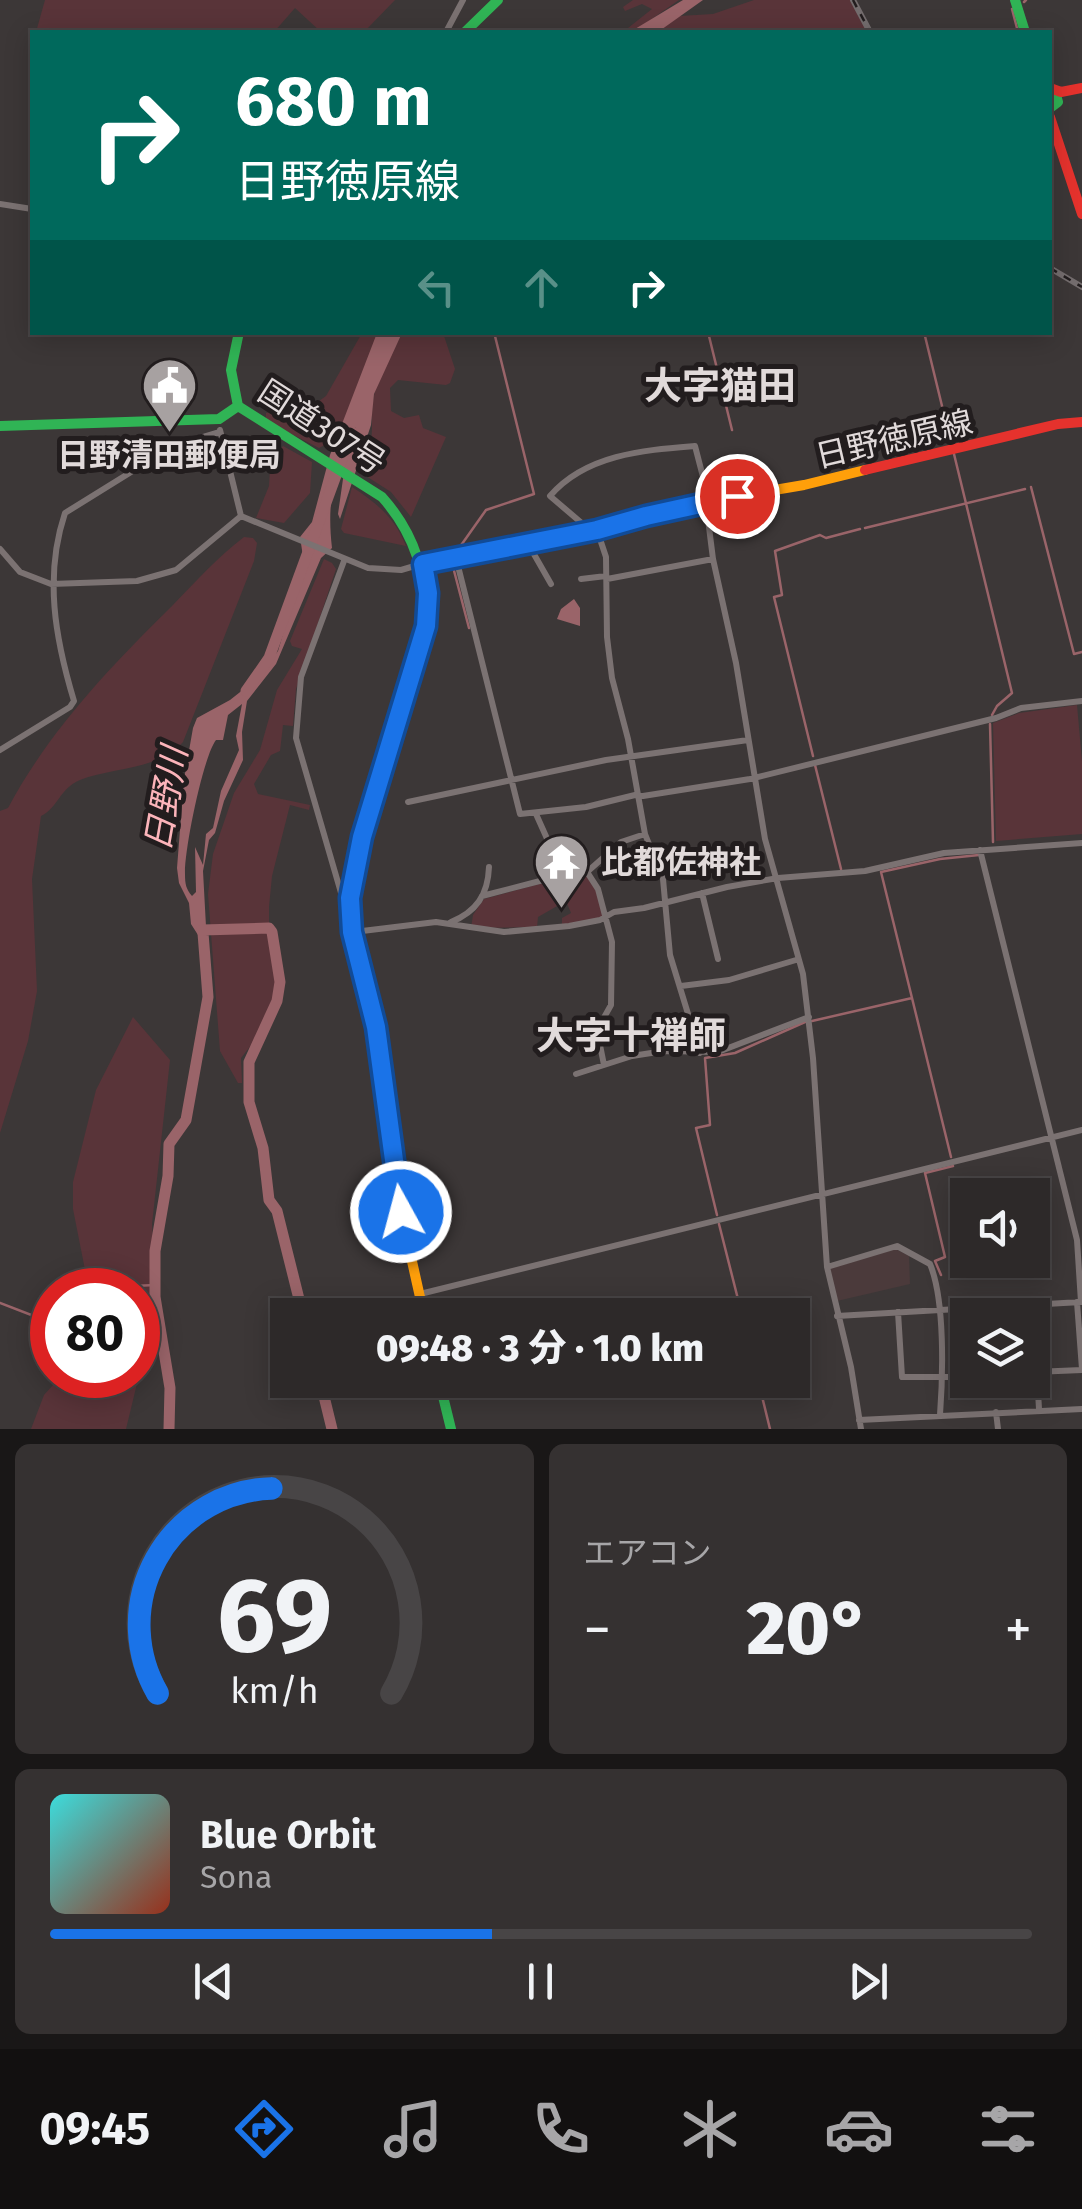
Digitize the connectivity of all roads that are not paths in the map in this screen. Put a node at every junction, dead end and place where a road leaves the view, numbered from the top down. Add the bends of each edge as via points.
1 (463, 0) edge
2 (498, 0) edge
3 (1015, 0) edge
4 (447, 30) edge
5 (467, 30) edge
6 (1024, 30) edge
7 (1082, 90) edge
8 (1053, 102) edge
9 (0, 204) edge
10 (30, 209) edge
11 (1082, 214) edge
12 (238, 335) edge
13 (238, 406) junction
14 (220, 419) junction
15 (1082, 422) edge
16 (0, 426) edge
17 (220, 432) junction
18 (707, 502) junction
19 (241, 516) junction
20 (594, 531) junction
21 (547, 540) junction
22 (0, 549) edge
23 (455, 557) junction
24 (713, 559) junction
25 (344, 561) junction
26 (423, 564) junction
27 (606, 578) junction
28 (581, 579) dead end
29 (52, 584) junction
30 (551, 584) dead end
31 (1082, 701) edge
32 (748, 740) junction
33 (0, 750) edge
34 (630, 757) junction
35 (754, 776) junction
36 (510, 780) junction
37 (639, 796) junction
38 (408, 802) dead end
39 (536, 814) junction
40 (645, 834) junction
41 (1082, 843) edge
42 (980, 849) junction
43 (489, 867) dead end
44 (587, 872) junction
45 (563, 875) junction
46 (352, 878) junction
47 (778, 878) junction
48 (337, 882) junction
49 (702, 892) junction
50 (482, 896) junction
51 (667, 902) junction
52 (607, 915) junction
53 (450, 922) junction
54 (351, 926) junction
55 (718, 959) dead end
56 (796, 960) junction
57 (681, 986) junction
58 (809, 1017) junction
59 (700, 1053) junction
60 (604, 1065) junction
61 (576, 1074) dead end
62 (1082, 1130) edge
63 (1052, 1137) junction
64 (821, 1194) junction
65 (1080, 1258) edge
66 (826, 1267) junction
67 (418, 1294) junction
68 (419, 1298) edge
69 (1080, 1302) edge
70 (1050, 1303) edge
71 (938, 1310) junction
72 (950, 1310) edge
73 (898, 1312) junction
74 (837, 1316) junction
75 (1082, 1369) edge
76 (1050, 1371) edge
77 (942, 1378) junction
78 (950, 1378) edge
79 (443, 1398) edge
80 (1038, 1398) edge
81 (1082, 1408) edge
82 (1039, 1409) junction
83 (996, 1412) junction
84 (940, 1415) junction
85 (859, 1422) edge
86 (451, 1429) edge
87 (998, 1429) edge

1 - 4 street
2 - 5 main road
3 - 6 main road
7 - 8 main road
8 - 11 main road
9 - 10 street
12 - 13 main road, 国道307号 via 230,386
13 - 14 main road
13 - 26 main road, 国道307号 via 366,484 396,511
14 - 16 main road
14 - 17 street
15 - 18 main road, 日野徳原線
17 - 19 street
17 - 29 street via 172,446 65,513
18 - 20 main road, 日野徳原線
18 - 20 street via 696,446 630,453 568,479 550,496
18 - 24 street
19 - 25 street
19 - 29 street via 166,574
20 - 21 main road, 日野徳原線
20 - 27 street via 604,544
21 - 23 main road, 日野徳原線
21 - 30 street via 530,548
22 - 29 street via 20,572
23 - 26 main road, 日野徳原線
23 - 36 street
24 - 27 street
24 - 32 street
25 - 26 street via 383,570
25 - 48 street via 301,676 296,738
26 - 46 main road, 国道307号 via 423,639
27 - 28 street
27 - 34 street via 612,678
29 - 33 street via 74,700
31 - 35 street via 1020,708
32 - 34 street
32 - 35 street
34 - 36 street
34 - 37 street
35 - 37 street
35 - 47 street
36 - 38 street
36 - 39 street via 520,814
37 - 39 street
37 - 40 street
39 - 45 street
40 - 44 street via 621,842
40 - 51 street
41 - 42 street
42 - 47 street via 865,871
42 - 63 street
43 - 50 street
44 - 45 street via 566,881
44 - 52 street
45 - 50 street
46 - 48 main road
46 - 54 main road, 国道307号
47 - 49 street
47 - 56 street
48 - 54 street
49 - 51 street
49 - 55 street
50 - 53 street via 470,914
51 - 52 street
51 - 57 street via 670,955
52 - 53 street via 504,932
52 - 60 street via 612,999 597,1030
53 - 54 street
54 - 67 main road, 国道307号 via 376,1027
56 - 57 street
56 - 58 street
57 - 59 street
58 - 59 street
58 - 64 street
59 - 60 street via 664,1050
60 - 61 street
62 - 63 street
63 - 64 street
63 - 65 street
64 - 66 street
64 - 67 street
65 - 69 street
66 - 71 street via 898,1246 930,1264
66 - 74 street
67 - 68 main road, 国道307号
69 - 70 street
69 - 75 street
71 - 72 street
71 - 73 street
71 - 77 street
73 - 74 street
73 - 77 street via 902,1377
74 - 85 street
75 - 76 street
77 - 78 street
77 - 84 street
79 - 86 main road
80 - 82 street
81 - 82 street
82 - 83 street
83 - 84 street
83 - 87 street
84 - 85 street

